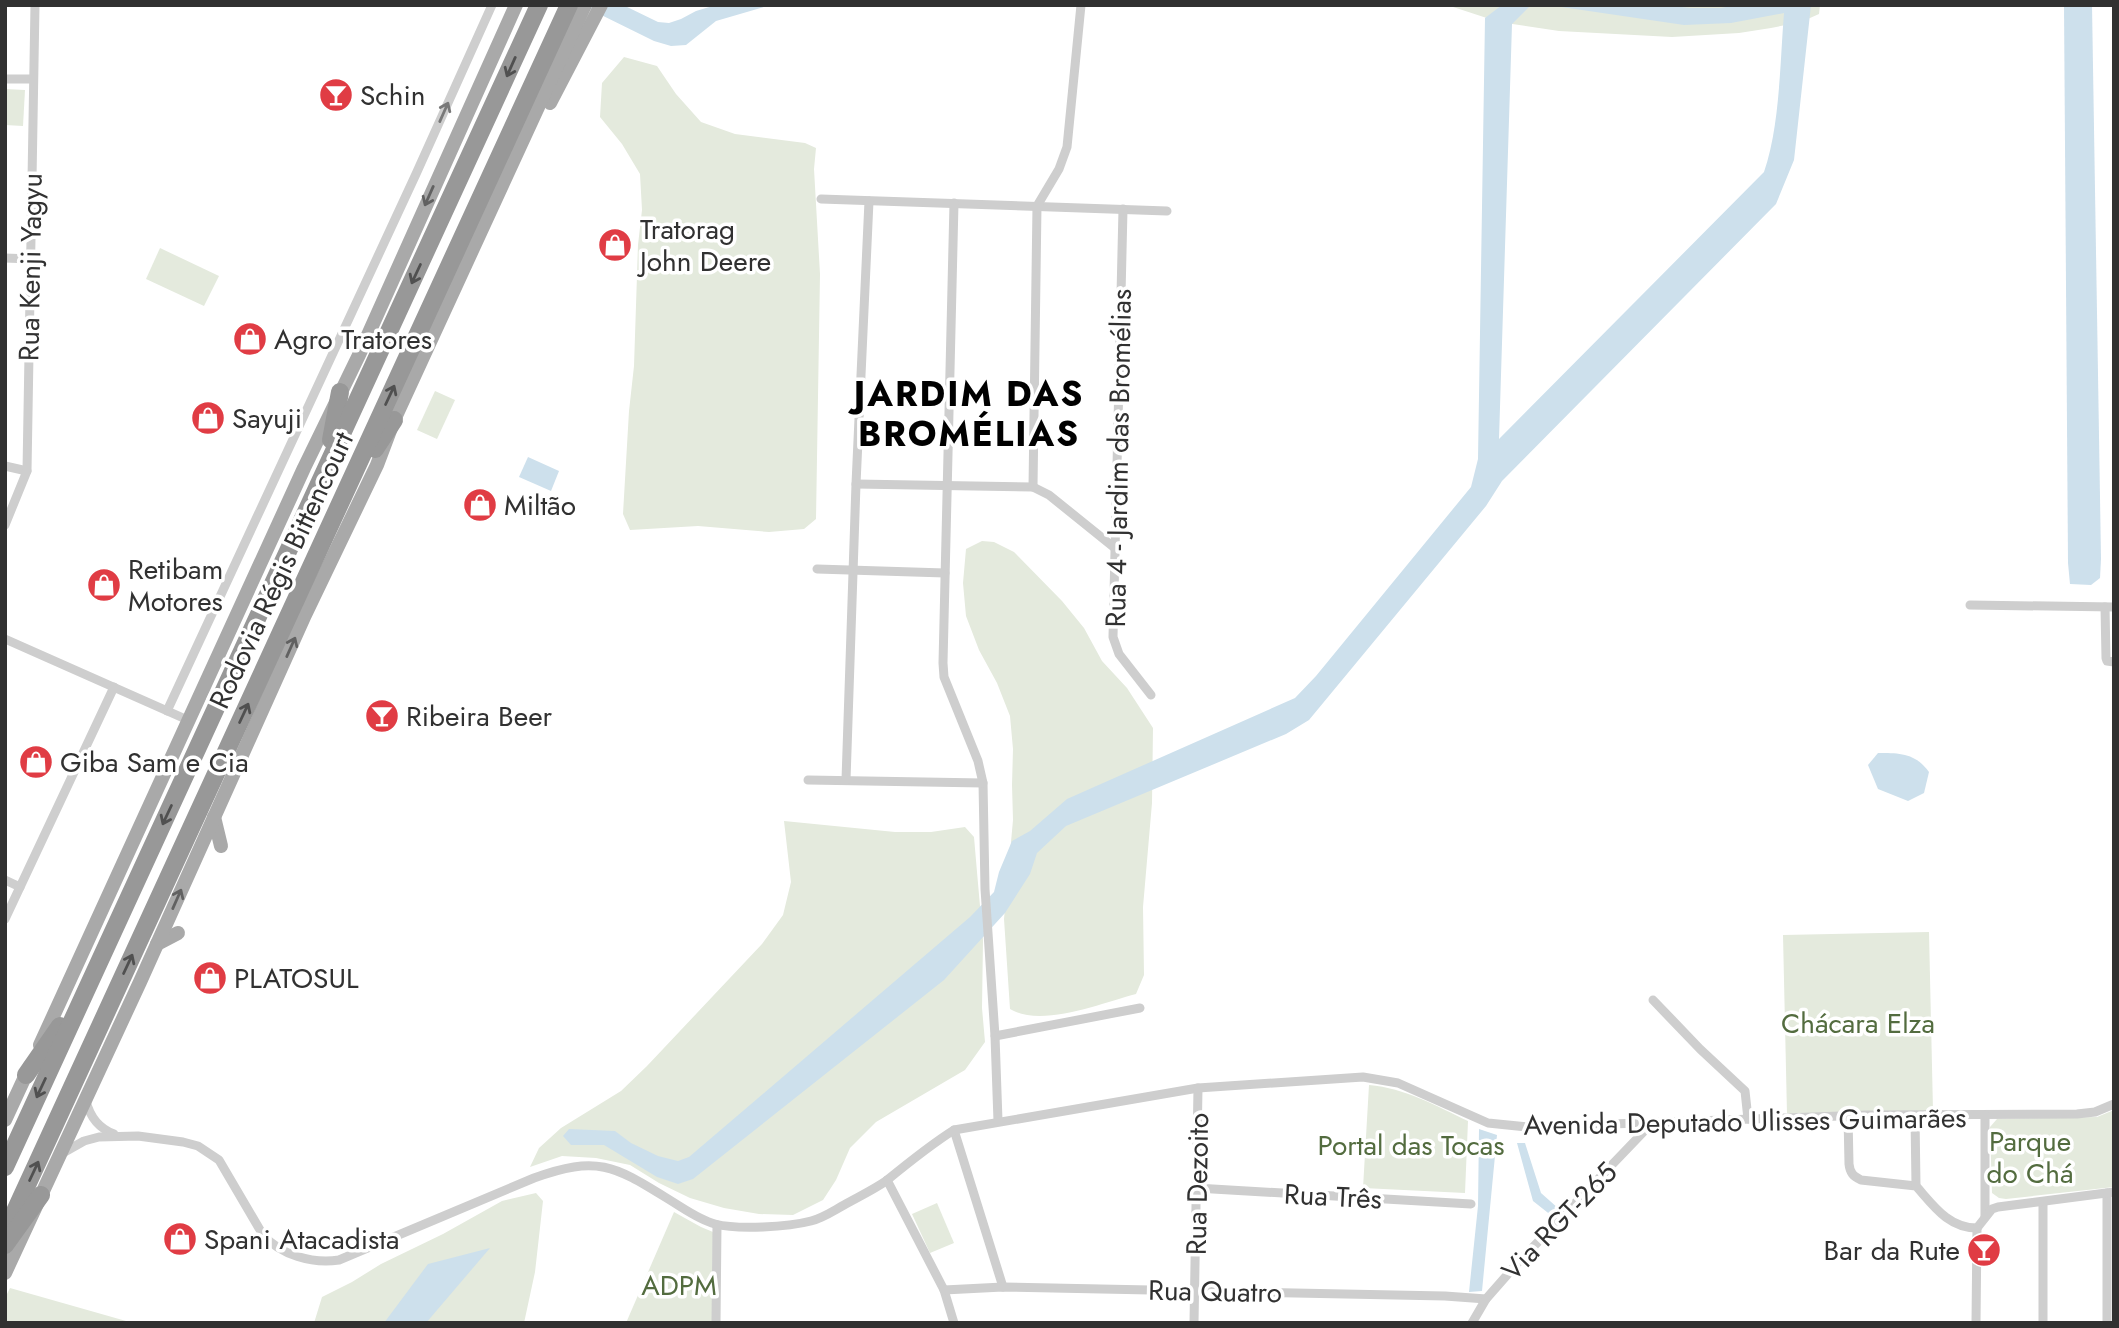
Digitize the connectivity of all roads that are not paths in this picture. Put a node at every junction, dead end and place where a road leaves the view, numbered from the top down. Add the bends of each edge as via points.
1 (35, 5) edge
2 (492, 5) edge
3 (508, 5) edge
4 (516, 5) edge
5 (539, 5) edge
6 (1081, 5) edge
7 (587, 8) edge
8 (5, 79) edge
9 (33, 79) junction
10 (457, 133) junction
11 (821, 199) dead end
12 (869, 201) junction
13 (954, 203) junction
14 (1037, 206) junction
15 (1123, 209) junction
16 (1167, 211) dead end
17 (5, 258) edge
18 (31, 259) junction
19 (340, 392) junction
20 (394, 420) junction
21 (5, 466) edge
22 (325, 468) junction
23 (27, 471) junction
24 (856, 484) junction
25 (947, 486) junction
26 (1033, 486) junction
27 (343, 498) junction
28 (5, 525) edge
29 (1116, 549) junction
30 (817, 569) dead end
31 (852, 569) junction
32 (945, 573) junction
33 (1970, 605) dead end
34 (2109, 607) edge
35 (5, 639) edge
36 (2114, 662) edge
37 (114, 687) junction
38 (1151, 695) dead end
39 (167, 711) junction
40 (190, 721) junction
41 (808, 780) dead end
42 (846, 780) junction
43 (983, 783) junction
44 (214, 817) junction
45 (221, 846) dead end
46 (5, 880) edge
47 (20, 887) junction
48 (5, 919) edge
49 (178, 933) dead end
50 (157, 944) junction
51 (104, 951) junction
52 (1653, 1000) dead end
53 (1140, 1007) dead end
54 (996, 1036) junction
55 (26, 1075) junction
56 (1198, 1088) junction
57 (85, 1099) junction
58 (2114, 1104) edge
59 (1985, 1115) junction
60 (1848, 1116) junction
61 (1915, 1116) junction
62 (1748, 1119) junction
63 (5, 1120) edge
64 (998, 1121) junction
65 (1652, 1123) junction
66 (954, 1130) junction
67 (118, 1136) junction
68 (60, 1154) junction
69 (5, 1167) edge
70 (887, 1180) junction
71 (1916, 1185) junction
72 (1196, 1188) junction
73 (2110, 1192) edge
74 (41, 1195) junction
75 (2043, 1202) junction
76 (1471, 1204) dead end
77 (1985, 1217) junction
78 (717, 1225) junction
79 (1977, 1227) junction
80 (5, 1233) edge
81 (5, 1245) edge
82 (5, 1273) edge
83 (1003, 1287) junction
84 (944, 1290) junction
85 (1195, 1290) junction
86 (1486, 1299) junction
87 (716, 1323) edge
88 (954, 1323) edge
89 (1194, 1323) edge
90 (1472, 1323) edge
91 (1976, 1323) edge
92 (2043, 1323) edge
93 (2107, 1323) edge

1 - 9 street, Rua Kenji Yagyu
39 -> 2 street
3 - 10 main road
4 - 10 main road
5 -> 22 highway, Rodovia Régis Bittencourt
6 - 14 street via 1067,147
7 - 20 main road
27 -> 7 highway, Rodovia Régis Bittencourt
8 - 9 street
9 - 18 street, Rua Kenji Yagyu
10 -> 19 main road
11 - 12 street
12 - 13 street
12 - 24 street
13 - 14 street
13 - 25 street
14 - 15 street
14 - 26 street
15 - 16 street
15 - 29 street, Rua 4 - Jardim das Bromélias
17 - 18 street
18 - 23 street, Rua Kenji Yagyu
19 - 22 highway
19 - 40 main road
20 - 27 highway
44 -> 20 main road via 377,466
21 - 23 street
22 -> 51 highway, Rodovia Régis Bittencourt
23 - 28 street, Rua Kenji Yagyu
24 - 25 street
24 - 31 street
25 - 26 street
25 - 32 street
26 - 29 street
80 -> 27 highway, Rodovia Régis Bittencourt
29 - 38 street, Rua 4 - Jardim das Bromélias via 1114,644
30 - 31 street
31 - 32 street
31 - 42 street
32 - 43 street via 944,677
33 - 34 street
34 - 36 street via 2106,658
35 - 37 street
37 - 39 street
37 - 47 street
39 - 40 street
40 - 55 main road
41 - 42 street
42 - 43 street
43 - 54 street
44 - 45 main road
50 -> 44 main road
46 - 47 street
47 - 48 street
49 - 50 main road
50 - 57 main road
51 - 55 highway
51 -> 69 highway, Rodovia Régis Bittencourt
52 - 62 street via 1745,1091
53 - 54 street
54 - 64 street
55 - 63 main road
56 - 64 street, Avenida Deputado Ulisses Guimarães
56 - 65 street, Avenida Deputado Ulisses Guimarães via 1363,1077 1398,1083 1473,1118 1503,1126
56 - 72 street, Rua Dezoito
57 - 67 street via 101,1128
57 - 68 main road
58 - 59 street, Avenida Deputado Ulisses Guimarães via 2095,1112
59 - 61 street, Avenida Deputado Ulisses Guimarães
59 - 77 street
60 - 61 street, Avenida Deputado Ulisses Guimarães
60 - 62 street, Avenida Deputado Ulisses Guimarães
60 - 71 street via 1854,1177
61 - 71 street
62 - 65 street, Avenida Deputado Ulisses Guimarães
64 - 66 street, Avenida Deputado Ulisses Guimarães
65 - 86 street, Via RGT-265
66 - 70 street, Avenida Deputado Ulisses Guimarães
66 - 83 street
67 - 68 street, Avenida Deputado Ulisses Guimarães via 84,1140
67 - 78 street, Avenida Deputado Ulisses Guimarães via 183,1142 209,1152 219,1160 268,1241 317,1261 339,1260 534,1178 588,1164 625,1174
68 - 74 main road
70 - 78 street, Avenida Deputado Ulisses Guimarães via 809,1222
70 - 84 street
71 - 79 street via 1953,1223
72 - 76 street, Rua Três
72 - 85 street, Rua Dezoito
73 - 75 street
73 - 93 street
74 - 81 highway
74 - 82 main road
75 - 77 street via 1998,1207
75 - 92 street
77 - 79 street
78 - 87 street
79 - 91 street
83 - 84 street, Rua Quatro
83 - 85 street, Rua Quatro
84 - 88 street
85 - 86 street, Rua Quatro
85 - 89 street, Rua Dezoito
86 - 90 street, Via RGT-265

